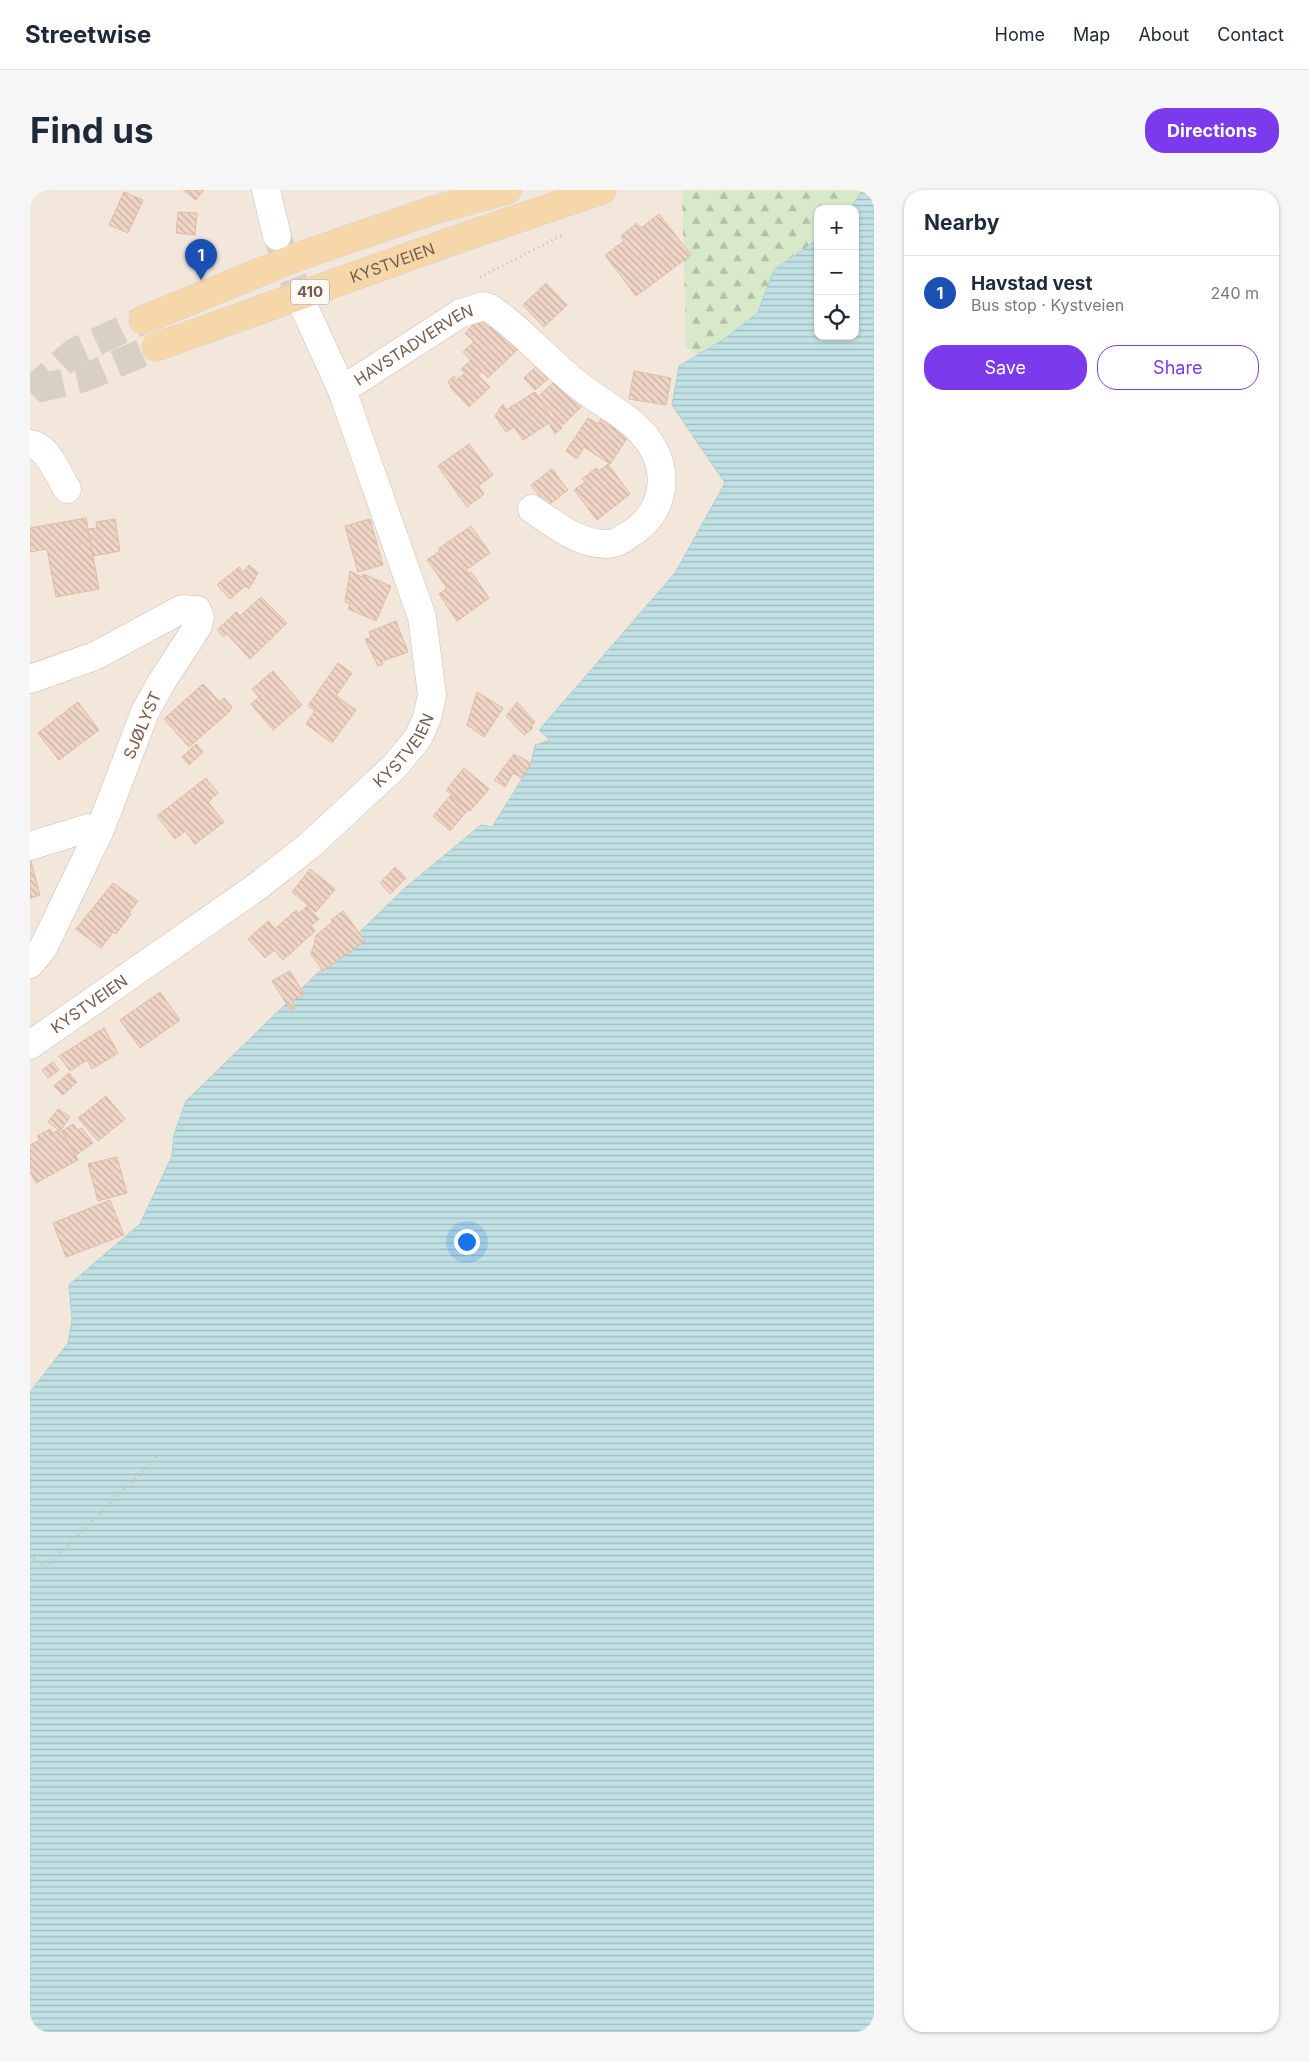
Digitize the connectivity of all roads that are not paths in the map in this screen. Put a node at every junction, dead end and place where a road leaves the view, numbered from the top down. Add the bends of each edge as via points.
1 (266, 190) edge
2 (507, 190) edge
3 (602, 190) edge
4 (471, 195) edge
5 (429, 200) edge
6 (277, 236) tunnel mouth
7 (464, 237) junction
8 (303, 305) tunnel mouth
9 (143, 320) tunnel mouth
10 (156, 347) tunnel mouth
11 (342, 390) junction
12 (30, 444) edge
13 (67, 489) dead end
14 (532, 509) dead end
15 (30, 679) edge
16 (100, 830) junction
17 (30, 846) edge
18 (30, 964) edge
19 (30, 1045) edge

1 - 6 street
2 - 4 main road, 410
3 - 7 main road, KYSTVEIEN / 410
4 - 5 main road, 410
4 - 7 main road
5 - 7 main road
5 - 9 main road, 410
7 - 10 main road, KYSTVEIEN / 410
8 - 11 street, KYSTVEIEN
11 - 14 street, HAVSTADVERVEN via 461,313 488,307 578,386 632,422 653,448 662,468 660,498 654,511 642,527 616,543 586,541
11 - 19 street, KYSTVEIEN via 422,617 432,695 428,718 418,738 395,766 310,845 266,880
12 - 13 street via 42,449
15 - 16 street, SJØLYST via 95,656 182,610 197,610 200,617 198,626 145,712
16 - 17 street via 88,828
16 - 18 street, SJØLYST via 43,948

